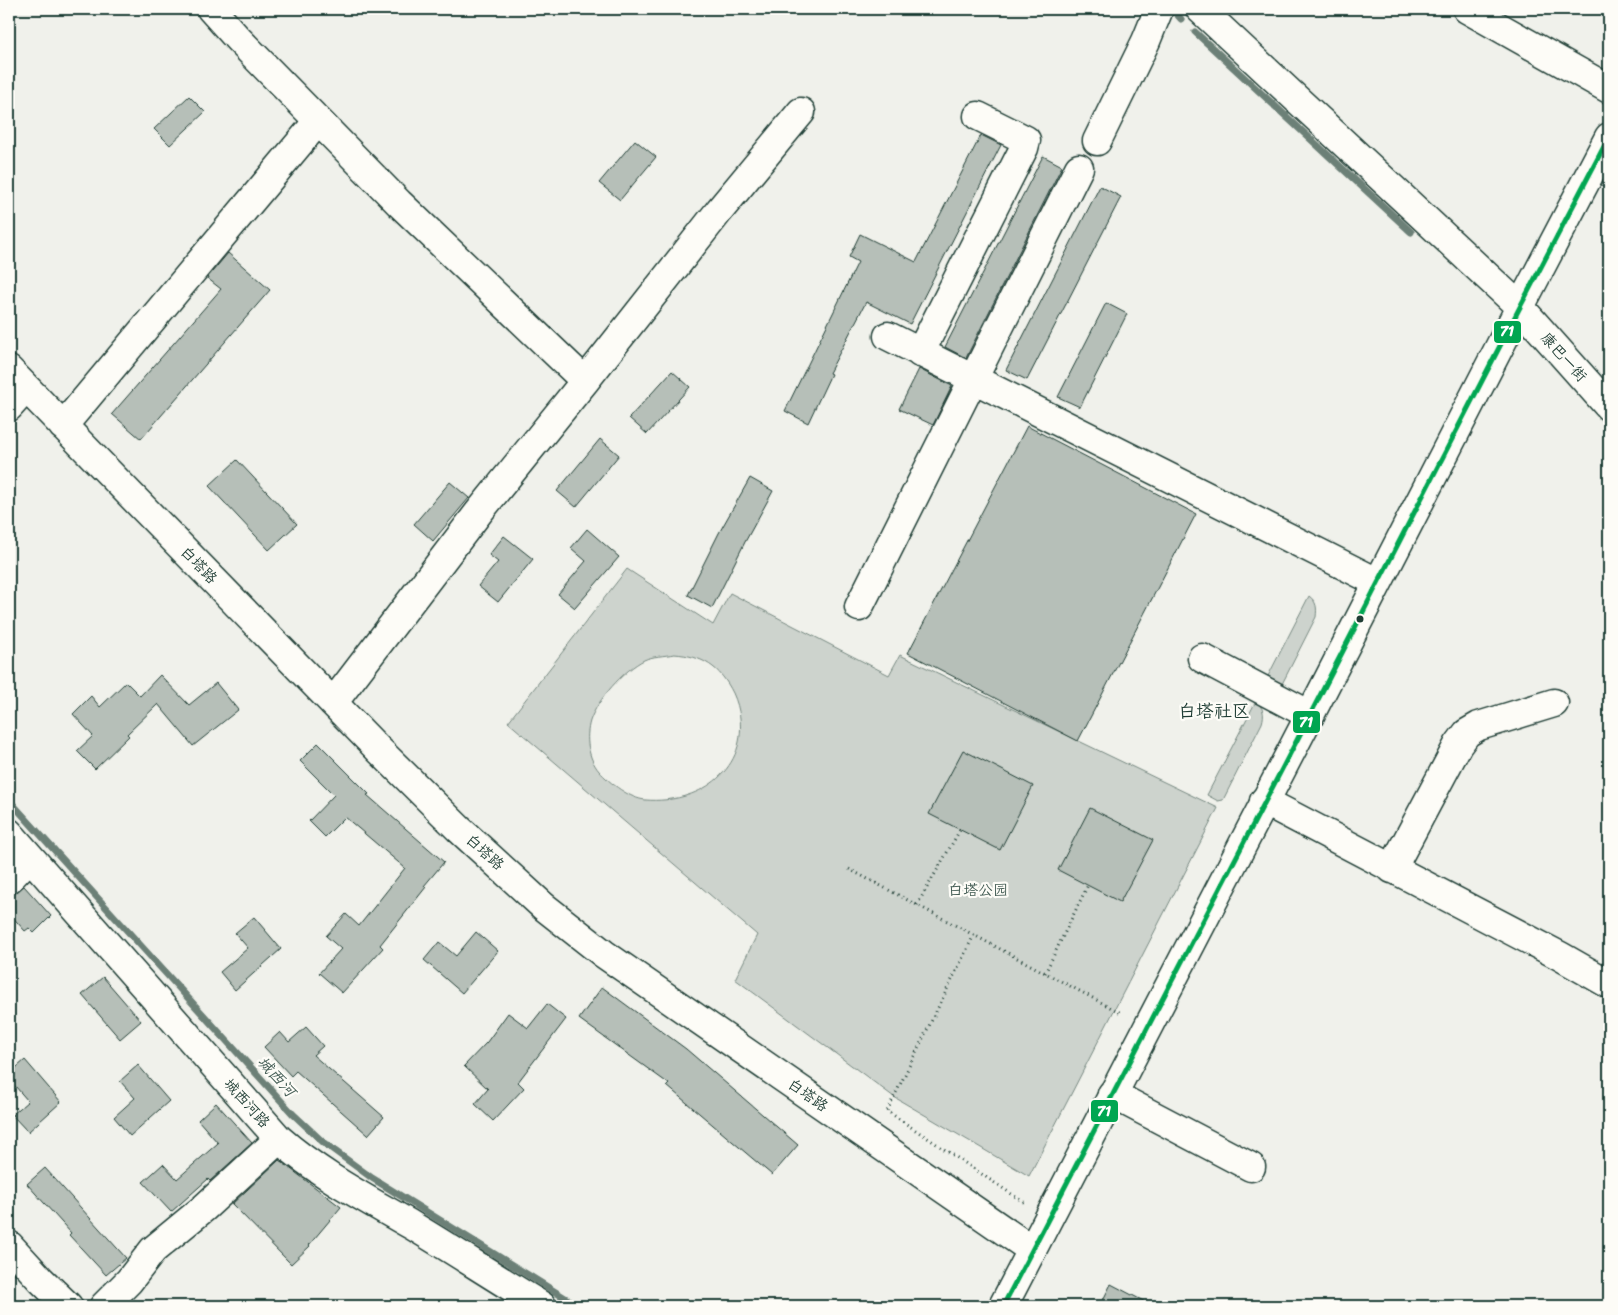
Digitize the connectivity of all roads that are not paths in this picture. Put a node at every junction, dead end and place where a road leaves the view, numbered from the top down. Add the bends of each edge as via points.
1 (211, 9) edge
2 (1159, 9) edge
3 (1200, 9) edge
4 (1467, 9) edge
5 (1609, 89) edge
6 (801, 112) dead end
7 (978, 116) dead end
8 (318, 121) junction
9 (1609, 137) edge
10 (1097, 141) dead end
11 (1079, 168) dead end
12 (1520, 307) junction
13 (888, 336) dead end
14 (920, 352) junction
15 (973, 379) junction
16 (585, 381) junction
17 (14, 389) edge
18 (1609, 408) edge
19 (63, 426) junction
20 (1377, 582) junction
21 (859, 607) dead end
22 (1202, 658) dead end
23 (333, 703) junction
24 (1554, 703) dead end
25 (1310, 715) junction
26 (1264, 802) junction
27 (9, 833) edge
28 (30, 857) junction
29 (1392, 868) junction
30 (9, 879) edge
31 (1609, 984) edge
32 (1112, 1094) junction
33 (280, 1139) junction
34 (1251, 1167) dead end
35 (9, 1245) edge
36 (1032, 1250) junction
37 (118, 1302) edge
38 (531, 1303) edge
39 (68, 1306) edge
40 (1003, 1306) edge

1 - 8 street
2 - 10 street
3 - 12 street, 康巴一街
4 - 5 street
6 - 16 street
7 - 14 street via 1026,140
8 - 16 street
8 - 19 street
9 - 12 street
11 - 15 street
12 - 18 street, 康巴一街
12 - 20 street
13 - 14 street
14 - 15 street
15 - 20 street
15 - 21 street
16 - 23 street via 479,512
17 - 19 street, 白塔路
19 - 23 street, 白塔路
20 - 25 street
22 - 25 street
23 - 36 street, 白塔路 via 459,829 543,906 604,954
24 - 29 street via 1467,732
25 - 26 street
26 - 29 street
26 - 32 street
27 - 28 street, 城西河路
28 - 30 street
28 - 33 street, 城西河路
29 - 31 street
32 - 34 street
32 - 36 street
33 - 37 street via 153,1250
33 - 38 street, 城西河路 via 315,1168
35 - 39 street
36 - 40 street

